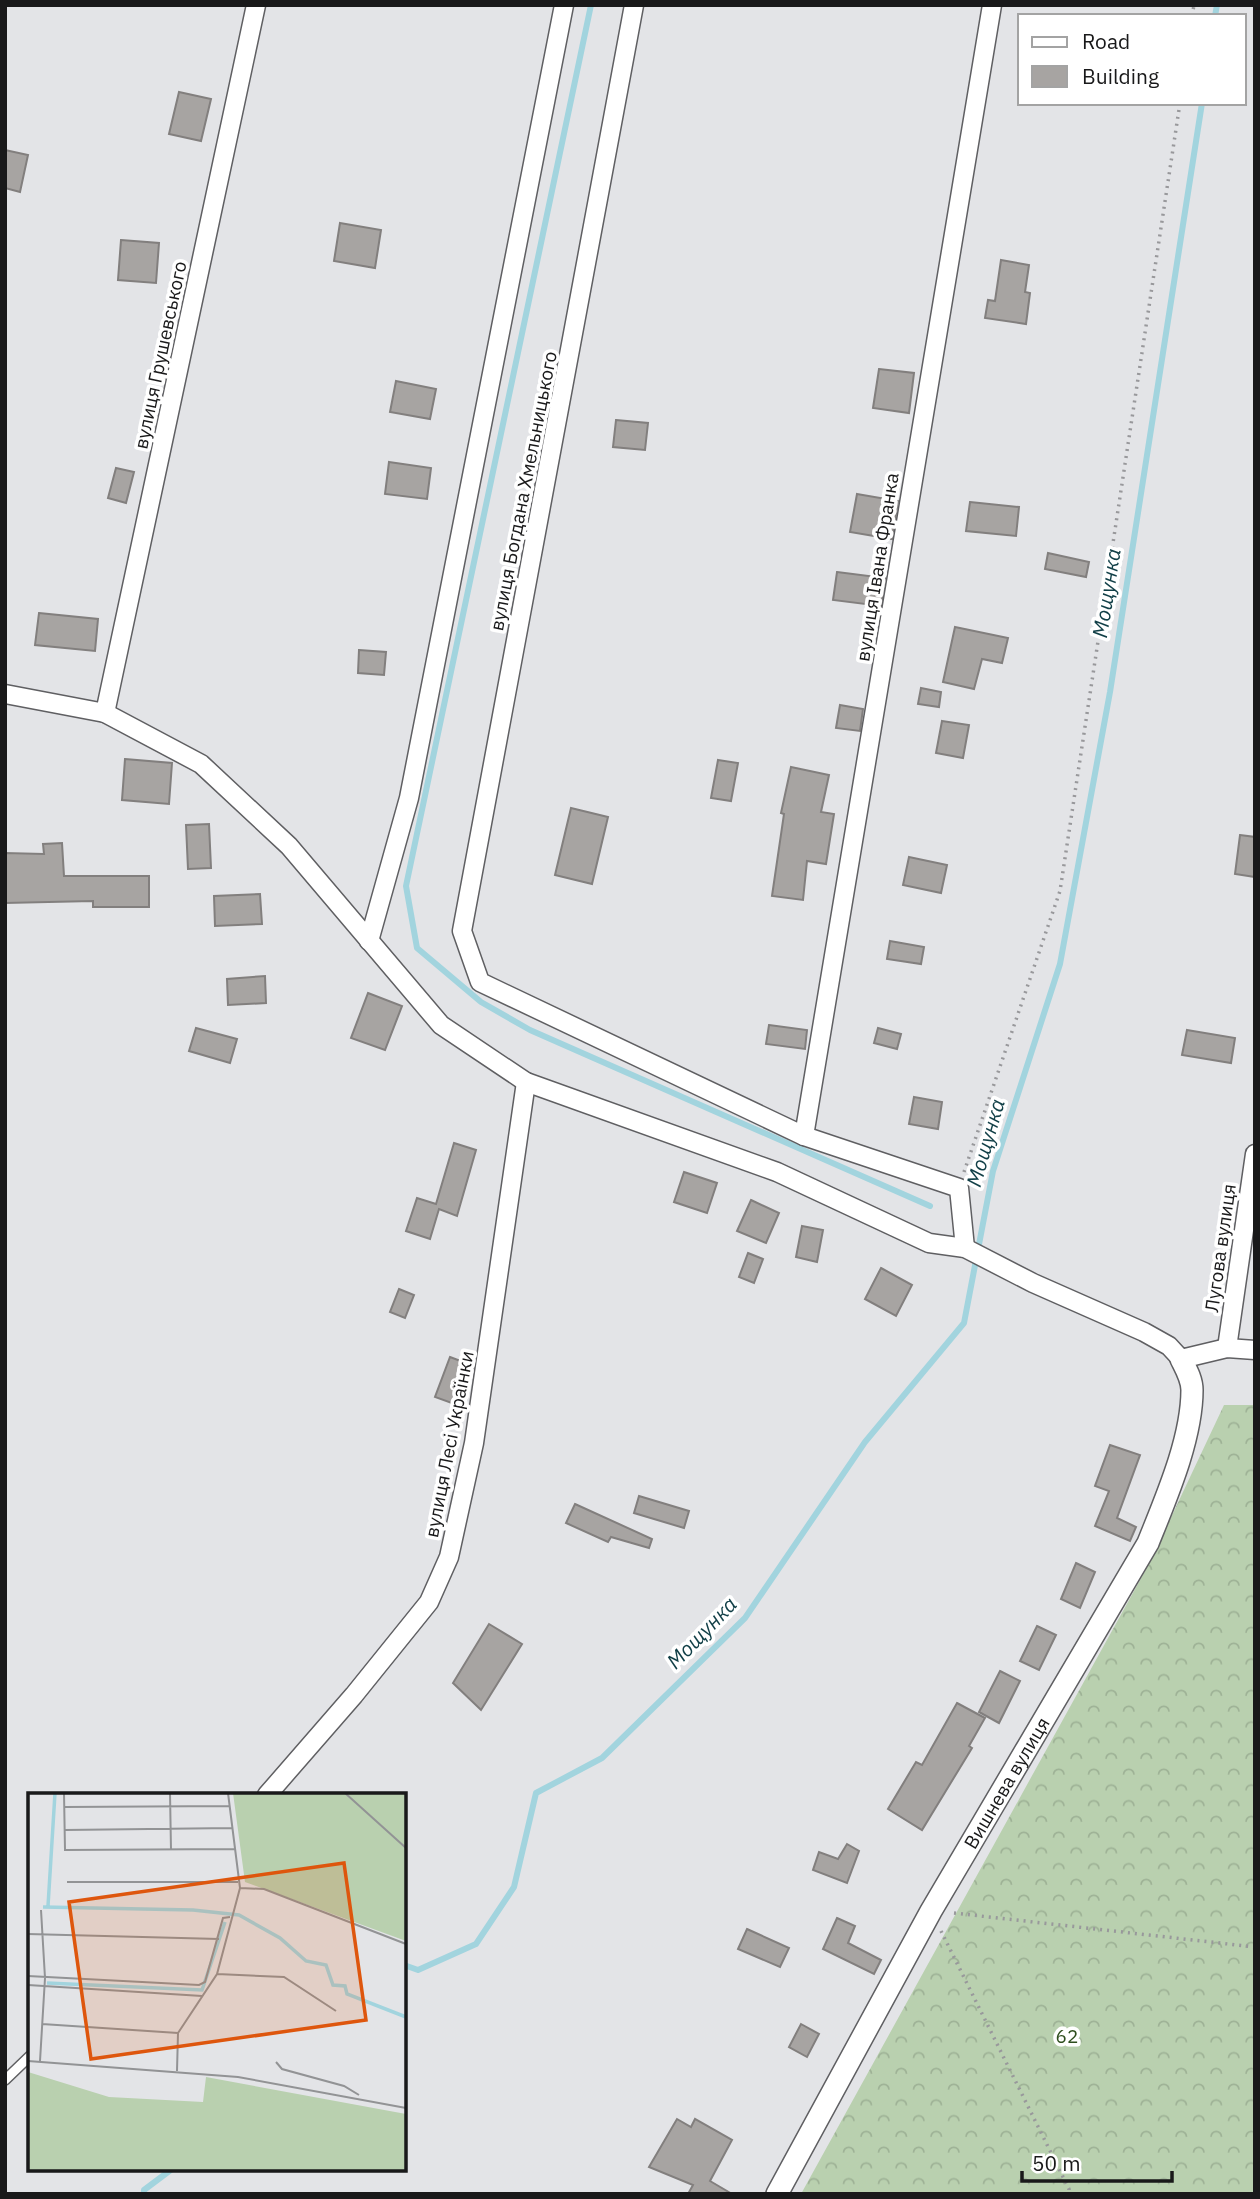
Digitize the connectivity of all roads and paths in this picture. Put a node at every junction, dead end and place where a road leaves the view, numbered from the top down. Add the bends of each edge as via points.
1 (256, 5) edge
2 (564, 5) edge
3 (634, 5) edge
4 (992, 5) edge
5 (1180, 105) edge
6 (5, 694) edge
7 (105, 713) junction
8 (369, 941) junction
9 (526, 1082) junction
10 (804, 1136) junction
11 (1255, 1154) edge
12 (959, 1188) junction
13 (965, 1248) junction
14 (1227, 1348) junction
15 (1255, 1350) edge
16 (1181, 1359) junction
17 (269, 1793) edge
18 (931, 1911) junction
19 (1255, 1947) edge
20 (28, 2058) edge
21 (5, 2080) edge
22 (777, 2194) edge
23 (1069, 2194) edge

1 - 7 street, вулиця Грушевського
2 - 8 street via 409,798
3 - 10 street, вулиця Богдана Хмельницького via 462,931 480,982
4 - 10 street, вулиця Івана Франка
5 - 12 path via 1060,891
6 - 7 street
7 - 8 street via 201,764 289,846
8 - 9 street via 441,1025
9 - 13 street via 777,1172 929,1243
9 - 17 street, вулиця Лесі Українки via 474,1443 449,1557 429,1602
10 - 12 street
11 - 14 street, Лугова вулиця
12 - 13 street
13 - 16 street via 1144,1332
14 - 15 street
14 - 16 street
16 - 18 street, Вишнева вулиця via 1192,1389 1187,1422 1170,1488 1148,1543
18 - 19 path
18 - 22 street, Вишнева вулиця
18 - 23 path
20 - 21 lane

